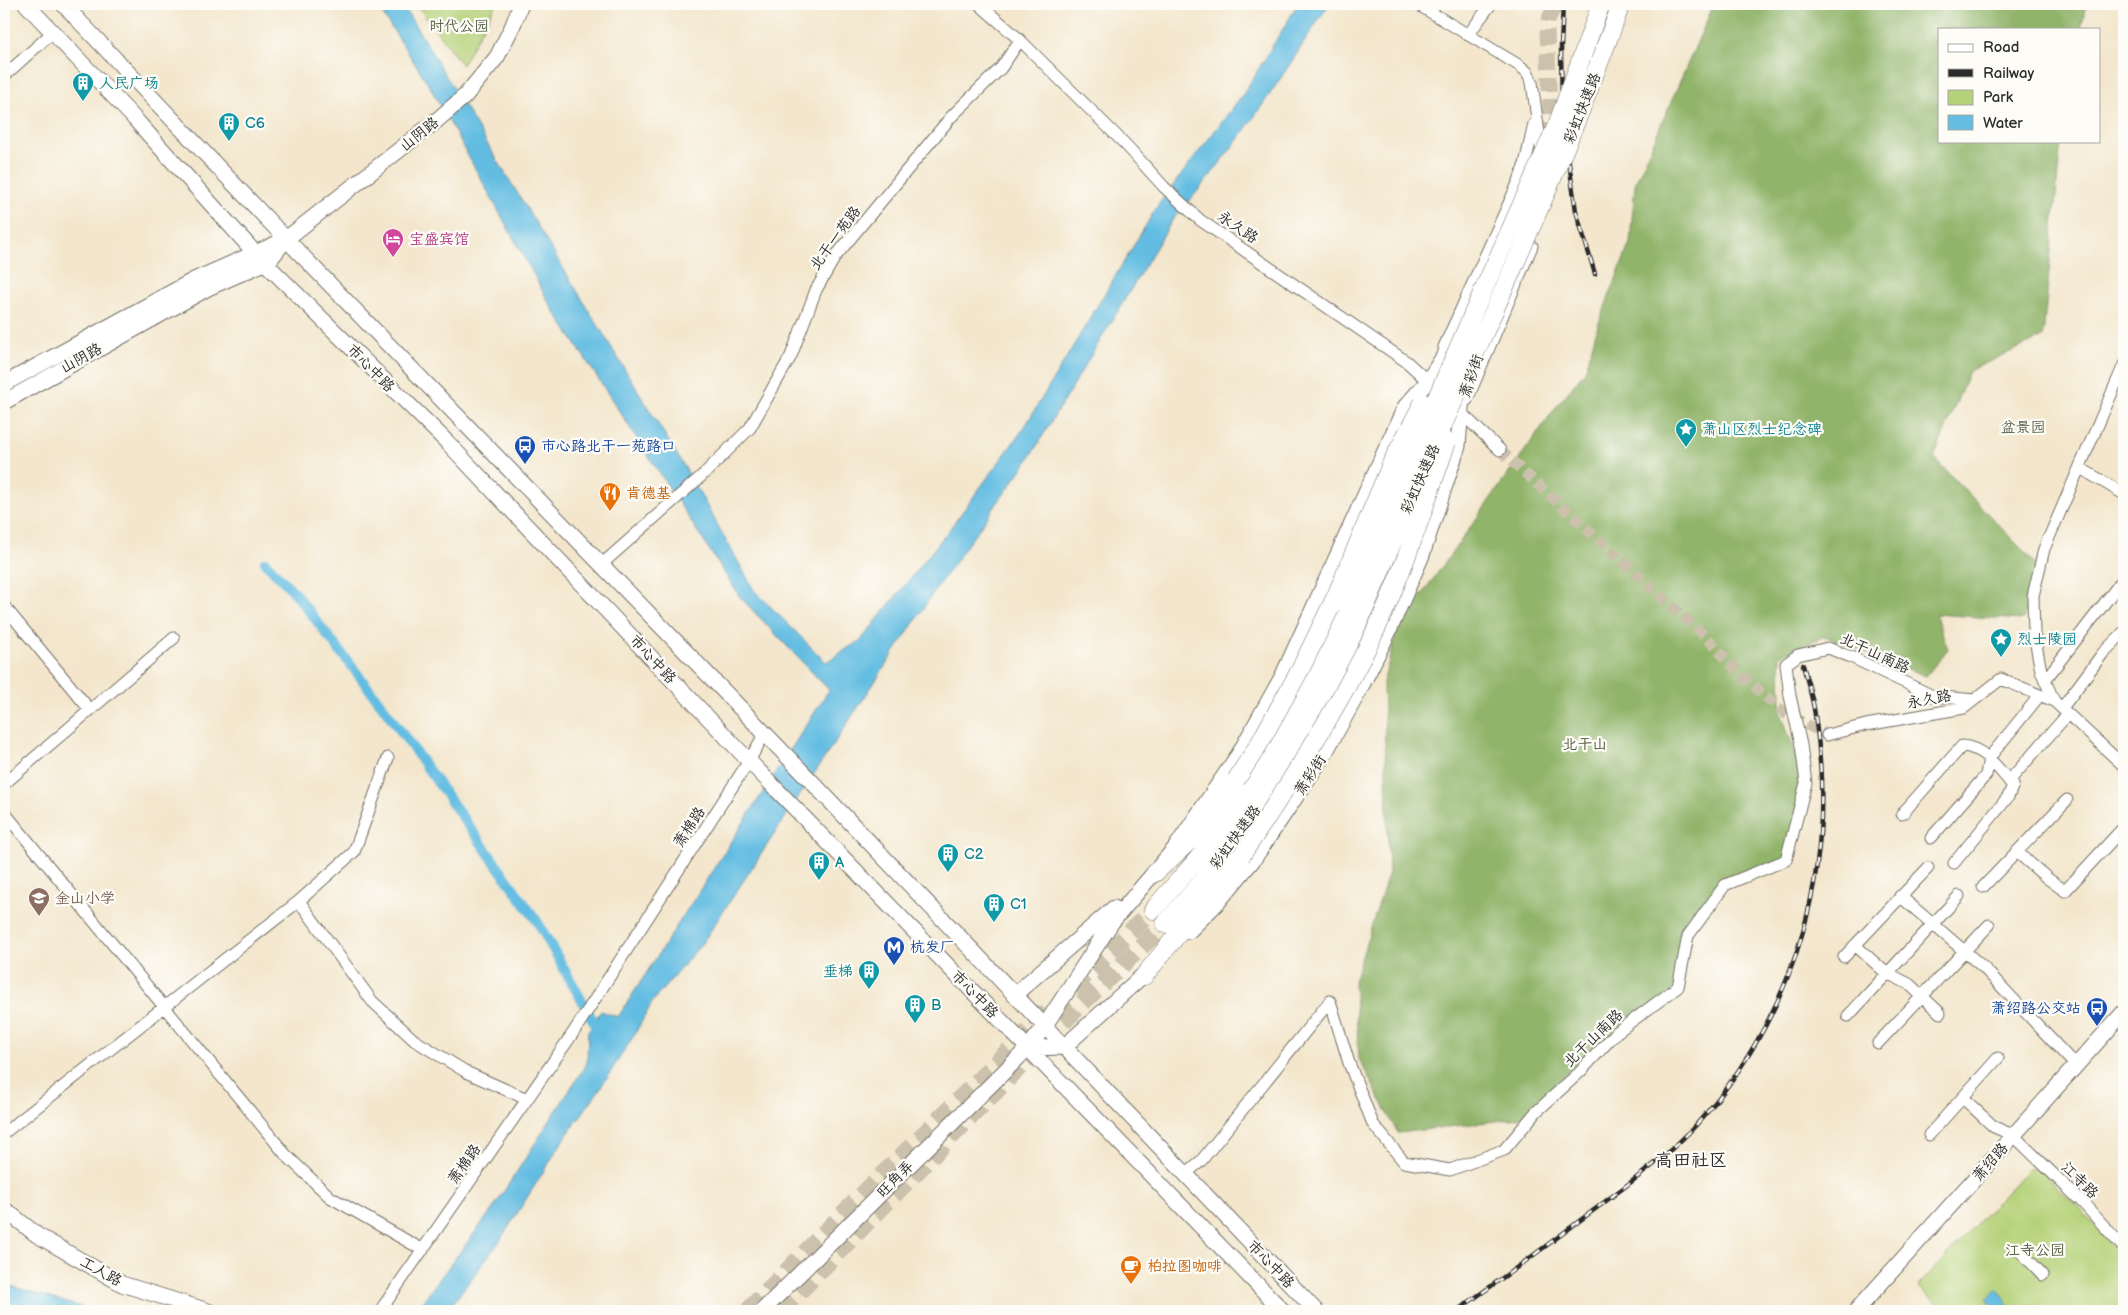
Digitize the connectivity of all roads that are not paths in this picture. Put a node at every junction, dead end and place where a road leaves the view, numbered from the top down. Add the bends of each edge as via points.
1 (26, 4) edge
2 (65, 4) edge
3 (521, 4) edge
4 (979, 4) edge
5 (1418, 4) edge
6 (1491, 4) edge
7 (1600, 4) edge
8 (1621, 4) edge
9 (53, 32) junction
10 (1468, 35) junction
11 (1020, 40) junction
12 (4, 76) edge
13 (1536, 109) junction
14 (1521, 195) dead end
15 (1537, 202) dead end
16 (286, 239) junction
17 (260, 258) junction
18 (1475, 309) junction
19 (1492, 316) junction
20 (2124, 365) edge
21 (1428, 381) junction
22 (4, 384) edge
23 (2120, 387) edge
24 (4, 402) edge
25 (1461, 413) junction
26 (1500, 450) tunnel mouth
27 (2080, 468) junction
28 (2124, 494) edge
29 (602, 564) junction
30 (2124, 578) edge
31 (4, 606) edge
32 (1355, 610) junction
33 (2124, 632) edge
34 (174, 638) dead end
35 (2045, 680) junction
36 (2040, 695) junction
37 (1974, 700) junction
38 (2061, 708) junction
39 (90, 710) junction
40 (765, 733) junction
41 (1827, 735) tunnel mouth
42 (388, 758) dead end
43 (1989, 758) junction
44 (749, 762) junction
45 (2124, 766) edge
46 (2009, 781) junction
47 (4, 784) edge
48 (2067, 800) dead end
49 (4, 812) edge
50 (1902, 814) dead end
51 (2124, 827) edge
52 (1931, 838) dead end
53 (2017, 852) junction
54 (1954, 863) dead end
55 (1928, 868) dead end
56 (1155, 873) junction
57 (1983, 887) dead end
58 (1900, 896) junction
59 (1959, 896) dead end
60 (299, 901) junction
61 (1153, 910) tunnel mouth
62 (1165, 924) tunnel mouth
63 (1934, 925) junction
64 (1990, 925) dead end
65 (1855, 946) junction
66 (1965, 951) junction
67 (1844, 957) dead end
68 (1888, 974) junction
69 (1144, 976) junction
70 (1014, 996) junction
71 (1922, 997) junction
72 (164, 1007) junction
73 (2124, 1012) edge
74 (1940, 1013) dead end
75 (1848, 1016) dead end
76 (2124, 1026) edge
77 (1044, 1027) junction
78 (1878, 1043) dead end
79 (1064, 1047) junction
80 (1028, 1048) junction
81 (1998, 1058) dead end
82 (2076, 1066) junction
83 (1963, 1098) junction
84 (527, 1099) junction
85 (4, 1132) edge
86 (1929, 1135) dead end
87 (2017, 1138) junction
88 (1185, 1174) junction
89 (4, 1209) edge
90 (2017, 1248) dead end
91 (2124, 1248) edge
92 (422, 1250) junction
93 (2043, 1275) dead end
94 (208, 1311) edge
95 (380, 1311) edge
96 (762, 1311) edge
97 (1283, 1311) edge
98 (1316, 1311) edge
99 (1856, 1311) edge
100 (1868, 1311) edge

1 - 9 main road, 市心中路
2 - 16 main road, 市心中路
3 - 16 main road, 山阴路 via 496,57 465,96
4 - 11 street, 永久路
5 - 10 street
6 - 10 street
7 - 18 highway, 彩虹快速路, bridge via 1557,125
8 - 19 highway, 彩虹快速路, bridge via 1580,115
9 - 12 street
9 - 17 main road, 市心中路
10 - 13 street via 1527,72
11 - 21 street, 永久路 via 1200,220 1407,362
11 - 29 street, 北干一苑路 via 1001,68 951,117 835,257 816,290 791,356 750,428
13 - 21 street via 1533,135 1522,173
13 - 25 street via 1546,180 1543,217
14 - 21 main road, 萧彩街 via 1462,326
15 - 25 main road, 萧彩街 via 1462,396
16 - 17 main road, 山阴路
16 - 29 main road, 市心中路
17 - 22 main road, 山阴路 via 194,280
17 - 24 main road, 山阴路
17 - 44 main road, 市心中路 via 446,441
18 - 32 highway, 彩虹快速路, bridge
18 - 56 highway, bridge via 1392,462 1336,596 1259,744 1194,837
19 - 32 highway, 彩虹快速路, bridge via 1418,482
19 - 69 highway, bridge via 1399,574 1369,644 1288,786 1241,856
20 - 23 street
21 - 25 street, 永久路
21 - 56 main road, 萧彩街 via 1405,407 1272,694 1239,754
23 - 27 street
25 - 26 street, 永久路
25 - 69 main road, 萧彩街 via 1458,446 1422,555 1388,633 1322,758 1253,860 1218,902
27 - 28 street
27 - 35 street via 2044,549 2033,596 2034,634
29 - 40 main road, 市心中路
30 - 35 street
31 - 39 street
32 - 61 highway, 彩虹快速路 via 1323,658 1254,782 1208,846
32 - 62 highway, 彩虹快速路 via 1340,663 1268,791 1217,863
33 - 38 street via 2103,653
34 - 39 street
35 - 38 street
36 - 37 street, 永久路 via 2001,679
36 - 38 street, 永久路
36 - 43 street
37 - 41 street, 永久路 via 1964,708 1866,724
37 - 88 street, 北干山南路 via 1933,696 1828,648 1798,655 1786,664 1806,783 1786,860 1725,885 1688,936 1678,987 1617,1032 1536,1112 1504,1150 1450,1170 1404,1162 1373,1124 1348,1063 1330,1002 1200,1161
38 - 45 street
38 - 46 street
39 - 47 street
40 - 44 street, 萧棉路
40 - 70 main road, 市心中路
42 - 60 street via 354,852
43 - 46 street
43 - 50 street via 1962,746
43 - 52 street via 1986,775
44 - 80 main road, 市心中路
44 - 84 street, 萧棉路
46 - 54 street via 2013,785 2008,797
48 - 53 street
49 - 72 street
51 - 53 street via 2065,891
53 - 57 street
55 - 58 street
56 - 70 main road, 萧彩街
56 - 77 main road, 萧彩街 via 1112,922
58 - 63 street
58 - 65 street
59 - 63 street
60 - 72 street
60 - 84 street via 372,1000 414,1040 468,1073
63 - 66 street
63 - 68 street
64 - 66 street
65 - 67 street
65 - 68 street
66 - 71 street
66 - 82 street
68 - 71 street via 1909,984
68 - 75 street
69 - 79 main road, 萧彩街
70 - 77 main road, 市心中路
71 - 74 street
71 - 78 street
72 - 85 street
72 - 92 street via 286,1155 330,1196
73 - 82 main road, 萧绍路
76 - 87 main road
77 - 79 main road, 市心中路
77 - 80 main road, 萧彩街
79 - 80 main road
79 - 88 main road, 市心中路
80 - 96 main road, 旺角弄
80 - 97 main road, 市心中路
81 - 83 street
82 - 87 main road, 萧绍路
83 - 86 street
83 - 87 street, 江寺路 via 1994,1127
84 - 92 street, 萧棉路
87 - 91 street, 江寺路
87 - 99 main road, 萧绍路
87 - 100 main road
88 - 98 main road, 市心中路
89 - 94 main road, 工人路 via 37,1235 122,1284
90 - 93 street
92 - 95 street, 萧棉路

